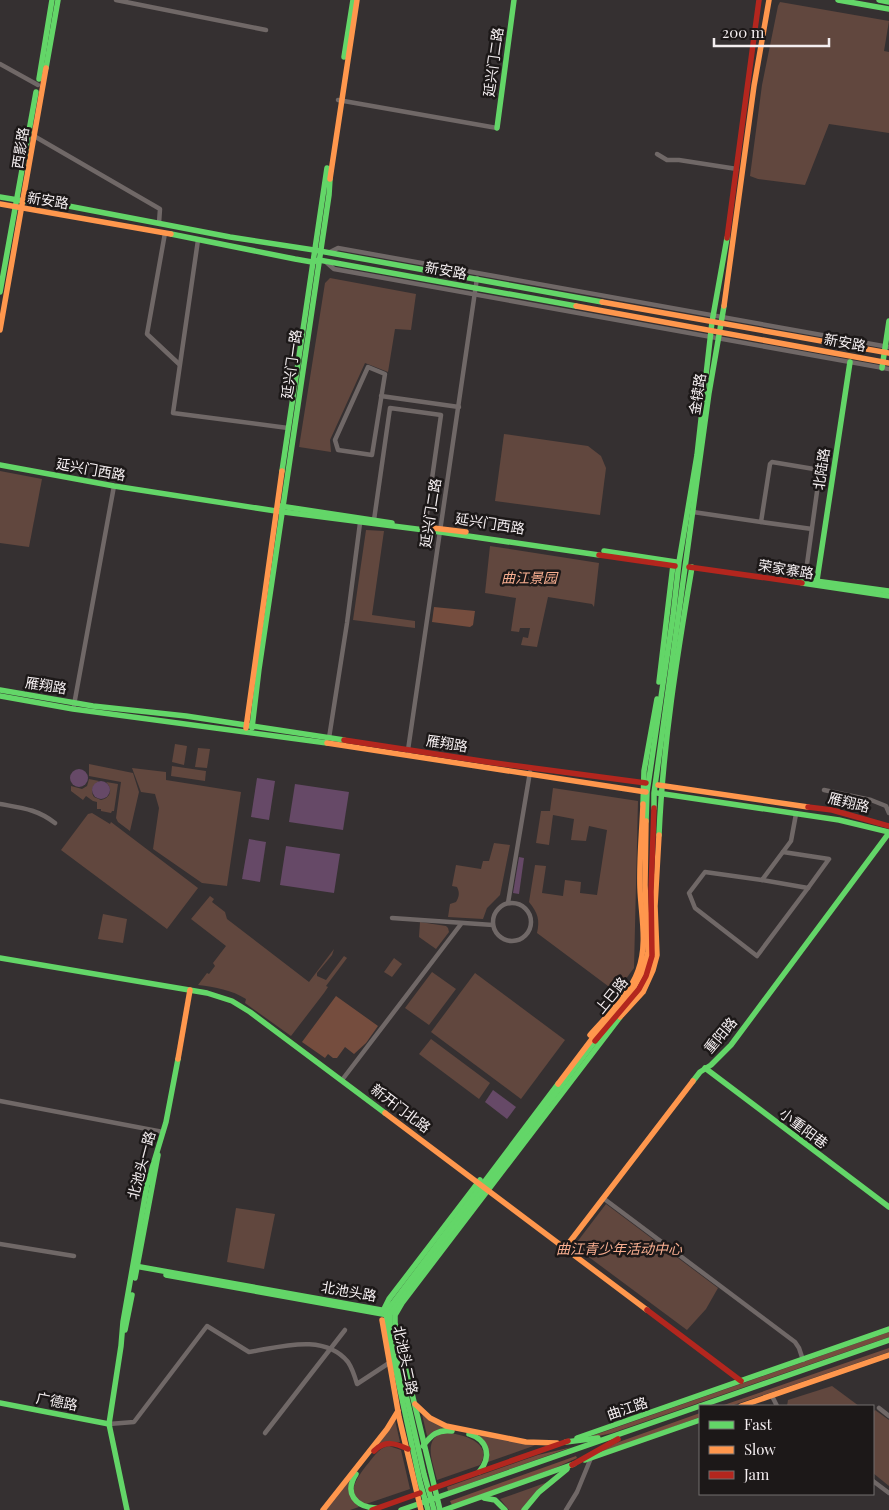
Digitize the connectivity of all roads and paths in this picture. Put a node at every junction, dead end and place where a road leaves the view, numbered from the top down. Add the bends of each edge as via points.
1 (52, 0) edge
2 (58, 0) edge
3 (116, 0) edge
4 (353, 0) edge
5 (357, 0) edge
6 (514, 0) edge
7 (760, 0) edge
8 (769, 0) edge
9 (838, 0) edge
10 (879, 0) edge
11 (889, 2) edge
12 (889, 9) edge
13 (266, 30) dead end
14 (0, 64) edge
15 (38, 85) junction
16 (339, 100) junction
17 (497, 128) joint
18 (34, 136) junction
19 (657, 154) dead end
20 (737, 169) junction
21 (0, 197) edge
22 (21, 200) junction
23 (0, 204) edge
24 (19, 208) junction
25 (159, 223) junction
26 (165, 233) junction
27 (198, 240) junction
28 (317, 251) junction
29 (322, 261) junction
30 (312, 262) junction
31 (477, 276) junction
32 (475, 291) junction
33 (0, 292) edge
34 (712, 319) junction
35 (722, 321) junction
36 (889, 321) edge
37 (0, 330) edge
38 (715, 335) junction
39 (887, 350) edge
40 (850, 362) junction
41 (179, 364) junction
42 (885, 364) edge
43 (889, 369) edge
44 (381, 396) junction
45 (459, 407) junction
46 (288, 428) junction
47 (373, 449) junction
48 (384, 450) junction
49 (0, 465) edge
50 (114, 486) junction
51 (280, 509) junction
52 (694, 512) junction
53 (374, 520) junction
54 (761, 522) junction
55 (360, 523) junction
56 (425, 528) junction
57 (812, 529) junction
58 (440, 530) junction
59 (682, 565) junction
60 (800, 579) junction
61 (817, 580) junction
62 (889, 591) edge
63 (889, 596) edge
64 (0, 690) edge
65 (0, 696) edge
66 (74, 706) junction
67 (249, 725) junction
68 (245, 732) junction
69 (252, 733) junction
70 (329, 738) junction
71 (410, 753) junction
72 (531, 770) junction
73 (652, 784) junction
74 (824, 790) dead end
75 (651, 792) junction
76 (0, 804) edge
77 (889, 813) edge
78 (796, 814) junction
79 (55, 823) dead end
80 (889, 826) edge
81 (889, 832) edge
82 (783, 852) junction
83 (762, 880) junction
84 (808, 888) junction
85 (508, 903) junction
86 (392, 918) dead end
87 (461, 924) junction
88 (493, 925) junction
89 (0, 958) edge
90 (192, 991) junction
91 (705, 1068) junction
92 (342, 1080) junction
93 (0, 1101) edge
94 (162, 1132) junction
95 (483, 1185) junction
96 (603, 1198) junction
97 (889, 1207) edge
98 (0, 1244) edge
99 (565, 1248) junction
100 (74, 1256) dead end
101 (135, 1267) junction
102 (387, 1313) junction
103 (889, 1329) edge
104 (345, 1330) dead end
105 (889, 1340) edge
106 (889, 1345) edge
107 (331, 1349) junction
108 (889, 1355) edge
109 (803, 1360) junction
110 (389, 1363) junction
111 (741, 1381) junction
112 (403, 1392) junction
113 (772, 1396) junction
114 (414, 1402) junction
115 (0, 1403) edge
116 (703, 1405) edge
117 (717, 1405) edge
118 (744, 1405) edge
119 (777, 1405) edge
120 (699, 1406) edge
121 (879, 1408) dead end
122 (398, 1410) junction
123 (699, 1411) edge
124 (889, 1416) edge
125 (699, 1420) edge
126 (109, 1424) junction
127 (265, 1432) dead end
128 (617, 1437) junction
129 (566, 1442) junction
130 (424, 1444) junction
131 (406, 1448) junction
132 (417, 1458) junction
133 (591, 1458) junction
134 (572, 1465) junction
135 (476, 1474) junction
136 (874, 1482) edge
137 (889, 1493) edge
138 (477, 1498) junction
139 (380, 1507) junction
140 (412, 1509) edge
141 (126, 1510) edge
142 (323, 1510) edge
143 (372, 1510) edge
144 (401, 1510) edge
145 (421, 1510) edge
146 (428, 1510) edge
147 (434, 1510) edge
148 (440, 1510) edge
149 (444, 1510) edge
150 (505, 1510) edge
151 (524, 1510) edge
152 (566, 1510) edge

1 - 15 main road, 西影路
2 - 18 main road, 西影路
3 - 13 street
4 - 16 main road, 延兴门一路
5 - 16 main road, 延兴门一路
6 - 17 main road, 延兴门二路
7 - 20 main road, 金犊路
8 - 35 main road, 金犊路
9 - 12 main road
10 - 11 main road
14 - 15 street
15 - 22 main road, 西影路
16 - 17 street
16 - 28 main road, 延兴门一路 via 329,195
18 - 22 main road, 西影路
18 - 25 street via 160,209
19 - 20 street via 667,160
20 - 34 main road, 金犊路
21 - 22 main road, 新安路
22 - 24 main road, 西影路
22 - 25 main road, 新安路 via 37,200
23 - 24 main road, 新安路
24 - 26 main road, 新安路
24 - 33 main road, 西影路
24 - 37 main road, 西影路
25 - 28 main road, 新安路
26 - 27 main road, 新安路
26 - 41 street via 147,334
27 - 30 main road, 新安路
27 - 41 street
28 - 29 main road, 延兴门一路
28 - 30 main road, 延兴门一路
28 - 31 main road, 新安路
29 - 30 main road, 新安路
29 - 32 main road, 新安路
29 - 51 main road, 延兴门一路
30 - 46 main road, 延兴门一路
31 - 32 street, 延兴门二路
31 - 34 main road, 新安路
32 - 38 main road, 新安路
32 - 45 street, 延兴门二路
34 - 35 main road, 新安路
34 - 38 main road, 金犊路
35 - 38 main road, 金犊路
35 - 39 main road, 新安路
36 - 39 main road
38 - 40 street
38 - 42 main road, 新安路
38 - 52 main road, 金犊路
38 - 59 main road, 金犊路
39 - 42 main road
40 - 42 street
40 - 61 main road, 北陆路
41 - 46 street via 173,413
42 - 43 street
44 - 45 street
44 - 47 street
44 - 47 street via 385,374 368,367 335,440 338,450 372,454
45 - 58 street, 延兴门二路
46 - 51 main road, 延兴门一路
47 - 48 street
48 - 53 street
48 - 56 street via 390,408 441,415
49 - 50 main road, 延兴门西路
50 - 51 main road, 延兴门西路
50 - 66 street
51 - 53 main road, 延兴门西路
51 - 55 main road, 延兴门西路
51 - 67 main road, 延兴门一路
52 - 54 street
52 - 59 main road, 金犊路
53 - 56 main road, 延兴门西路
54 - 57 street
54 - 57 street via 772,462 820,470
55 - 58 main road, 延兴门西路
55 - 70 street
56 - 58 main road, 延兴门西路
57 - 60 street via 807,564
58 - 59 main road, 延兴门西路
58 - 71 street, 延兴门二路
59 - 60 main road, 荣家寨路
59 - 63 main road, 荣家寨路
59 - 73 main road, 金犊路
59 - 73 main road via 670,702
60 - 61 main road, 荣家寨路
61 - 62 main road, 荣家寨路
64 - 66 main road, 雁翔路
65 - 66 main road, 雁翔路
66 - 67 main road, 雁翔路
66 - 68 main road, 雁翔路
67 - 68 main road, 延兴门一路
67 - 69 main road, 延兴门一路
67 - 70 main road, 雁翔路
68 - 69 main road, 雁翔路
69 - 71 main road, 雁翔路
70 - 71 main road, 雁翔路
71 - 72 main road, 雁翔路
72 - 73 main road, 雁翔路
72 - 75 main road, 雁翔路
72 - 85 street
73 - 75 main road, 上巳路
73 - 75 main road
73 - 80 main road, 雁翔路 via 832,810
74 - 77 street via 871,800 886,806
75 - 78 main road, 雁翔路
75 - 95 main road, 上巳路 via 645,885 648,947 643,972 628,998 604,1023
75 - 95 main road via 657,955 650,978 638,998
76 - 79 street via 34,810
78 - 81 main road, 雁翔路
78 - 82 street via 791,841
81 - 91 main road, 重阳路 via 731,1045
82 - 83 street
82 - 84 street via 829,859
83 - 84 street
83 - 84 street via 705,872 688,893 694,908 757,956
85 - 88 street via 494,914
85 - 88 street via 518,904 527,910 531,920 529,930 521,939 509,941 498,936
86 - 87 street
87 - 88 street
87 - 92 street
89 - 90 main road, 新开门北路
90 - 92 main road, 新开门北路 via 239,1004
90 - 94 main road, 北池头一路
90 - 101 main road, 北池头一路 via 170,1124 156,1166
91 - 96 main road, 重阳路
91 - 97 main road, 小重阳巷
92 - 95 main road, 新开门北路
93 - 94 street
94 - 101 main road, 北池头一路 via 150,1170
95 - 99 main road, 新开门北路
95 - 102 main road, 北池头二路
95 - 102 main road via 402,1303
96 - 99 main road, 重阳路
96 - 109 street via 795,1342
98 - 100 street
99 - 111 main road, 新开门北路
101 - 102 main road, 北池头路
101 - 126 main road, 北池头一路 via 123,1322
102 - 110 main road via 382,1329
102 - 112 main road, 北池头二路
102 - 114 main road via 395,1323
103 - 109 main road, 曲江路
104 - 107 street
105 - 116 main road, 曲江路
106 - 117 main road
107 - 110 street via 348,1363 357,1384
107 - 126 street via 302,1343 249,1352 207,1326 134,1422
107 - 127 street
108 - 113 main road
109 - 111 main road, 曲江路
110 - 122 main road
111 - 129 main road, 曲江路
112 - 114 main road
112 - 122 main road
112 - 132 main road, 北池头二路
113 - 118 main road
113 - 119 street
114 - 129 main road via 430,1418 446,1426 526,1442
114 - 130 main road
115 - 126 main road, 广德路
120 - 128 main road, 曲江路
121 - 124 street
122 - 131 main road
122 - 142 main road via 387,1429
123 - 128 main road, 曲江路
125 - 133 main road
126 - 141 main road, 北池头一路
128 - 129 main road
128 - 134 main road
128 - 140 main road, 曲江路
129 - 135 main road, 曲江路
130 - 132 main road
130 - 135 main road via 431,1435 442,1430 477,1436 488,1453 484,1466
130 - 148 main road
131 - 132 main road
131 - 139 main road via 392,1442 381,1444 351,1482 351,1495 356,1503 369,1509
131 - 145 main road
132 - 146 main road, 北池头二路
132 - 147 main road, 北池头二路
133 - 134 main road
133 - 152 street
134 - 138 main road
134 - 151 main road via 539,1492
135 - 139 main road, 曲江路
136 - 137 street
138 - 149 main road
138 - 150 main road via 493,1499
139 - 143 main road, 曲江路
140 - 144 main road, 曲江路

